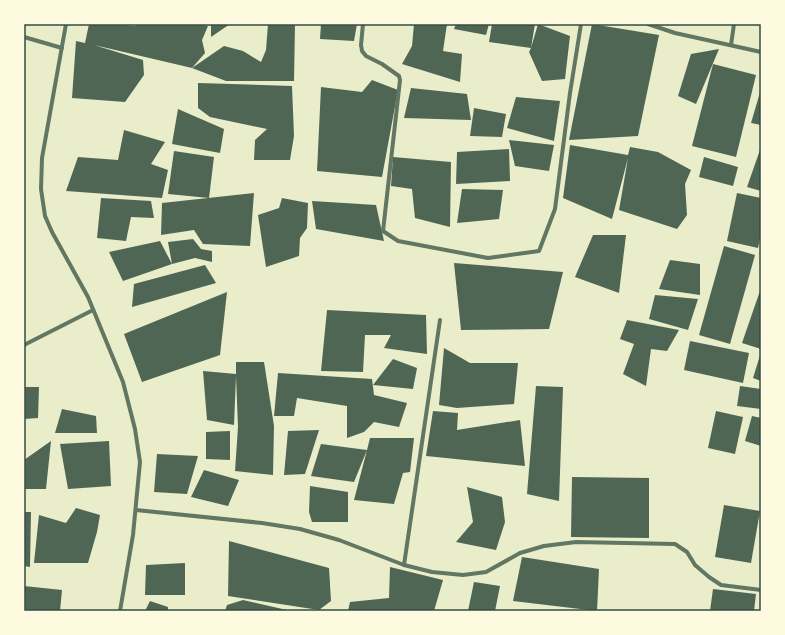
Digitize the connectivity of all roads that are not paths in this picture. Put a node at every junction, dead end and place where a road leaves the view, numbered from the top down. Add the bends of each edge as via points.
1 (66, 24) edge
2 (364, 24) edge
3 (581, 24) edge
4 (648, 24) edge
5 (734, 24) edge
6 (24, 37) edge
7 (731, 45) junction
8 (62, 48) junction
9 (761, 52) edge
10 (93, 310) junction
11 (440, 320) dead end
12 (24, 345) edge
13 (136, 510) junction
14 (404, 565) junction
15 (761, 590) edge
16 (120, 611) edge

1 - 8 street
2 - 3 street via 362,51 399,76 400,80 383,231 398,241 488,258 539,251 555,209
4 - 7 street via 675,33
5 - 7 street
6 - 8 street
7 - 9 street
8 - 10 street via 42,158 41,189 45,216
10 - 12 street
10 - 13 street via 123,382 135,429 140,462
11 - 14 street
13 - 14 street via 300,529 338,540
13 - 16 street
14 - 15 street via 432,572 463,575 486,572 520,553 544,546 576,542 675,544 687,552 695,565 708,577 721,585

